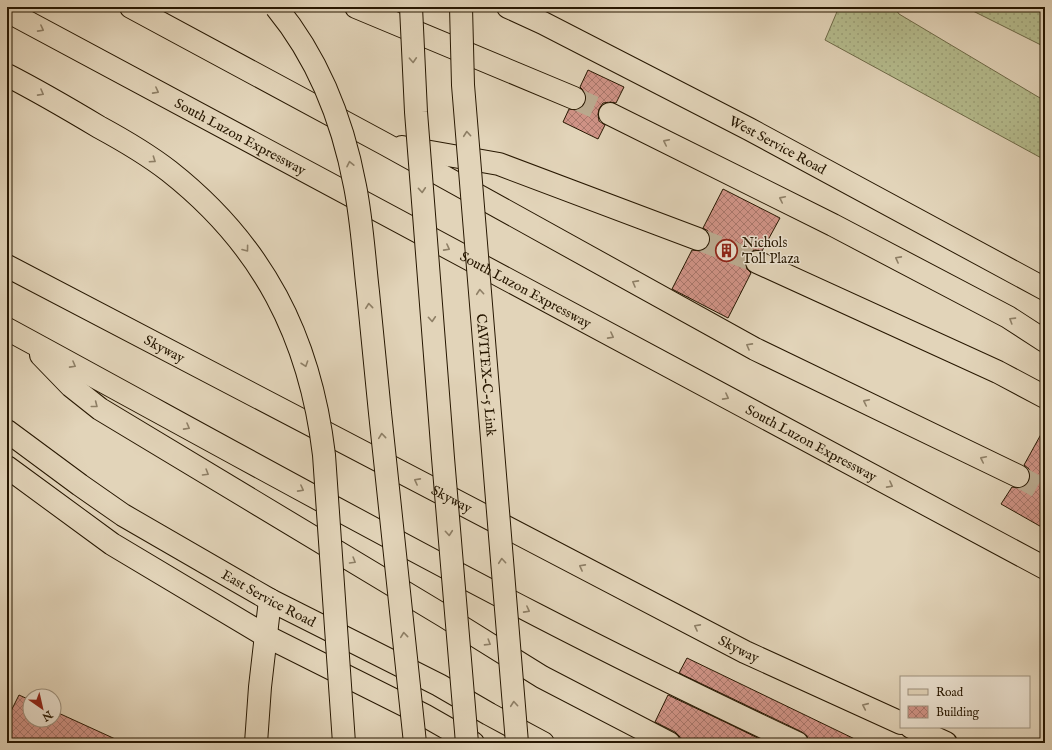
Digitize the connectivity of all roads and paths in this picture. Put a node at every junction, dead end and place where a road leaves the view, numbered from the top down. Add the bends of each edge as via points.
1 (131, 7) edge
2 (276, 7) edge
3 (356, 7) edge
4 (411, 7) edge
5 (461, 7) edge
6 (508, 7) edge
7 (7, 11) edge
8 (7, 75) edge
9 (574, 98) tunnel mouth
10 (610, 114) tunnel mouth
11 (385, 144) junction
12 (698, 239) tunnel mouth
13 (757, 262) tunnel mouth
14 (7, 266) edge
15 (1045, 289) edge
16 (7, 329) edge
17 (26, 339) junction
18 (1045, 341) edge
19 (1045, 397) edge
20 (7, 431) edge
21 (7, 467) edge
22 (1018, 476) tunnel mouth
23 (1045, 568) edge
24 (270, 600) junction
25 (266, 636) junction
26 (900, 722) edge
27 (913, 728) edge
28 (256, 743) edge
29 (344, 743) edge
30 (415, 743) edge
31 (467, 743) edge
32 (473, 743) edge
33 (517, 743) edge
34 (543, 743) edge
35 (669, 743) edge
36 (797, 743) edge
37 (946, 743) edge

1 - 11 main road
30 -> 2 main road, bridge via 356,187 340,128 322,82 299,38
3 - 9 main road
4 -> 31 main road, bridge via 416,112
33 -> 5 main road, CAVITEX–C-5 Link, bridge via 463,85
6 - 15 main road, West Service Road via 750,130
7 -> 23 main road, South Luzon Expressway
8 -> 29 main road, bridge via 51,98 168,170 230,229 273,288 307,368 320,422
18 -> 10 main road via 1008,318 833,225
11 - 12 main road via 499,164
22 -> 11 main road via 755,349
13 - 19 main road via 998,372
26 -> 14 main road, Skyway via 745,652
16 - 17 main road
17 -> 35 main road via 71,386 100,409 542,677
17 -> 36 main road via 531,612
20 - 24 main road, East Service Road via 124,516
21 - 25 main road via 112,544
24 - 25 main road
24 - 34 main road, East Service Road via 439,685
25 - 28 main road
25 - 32 main road via 424,715
27 - 37 main road

